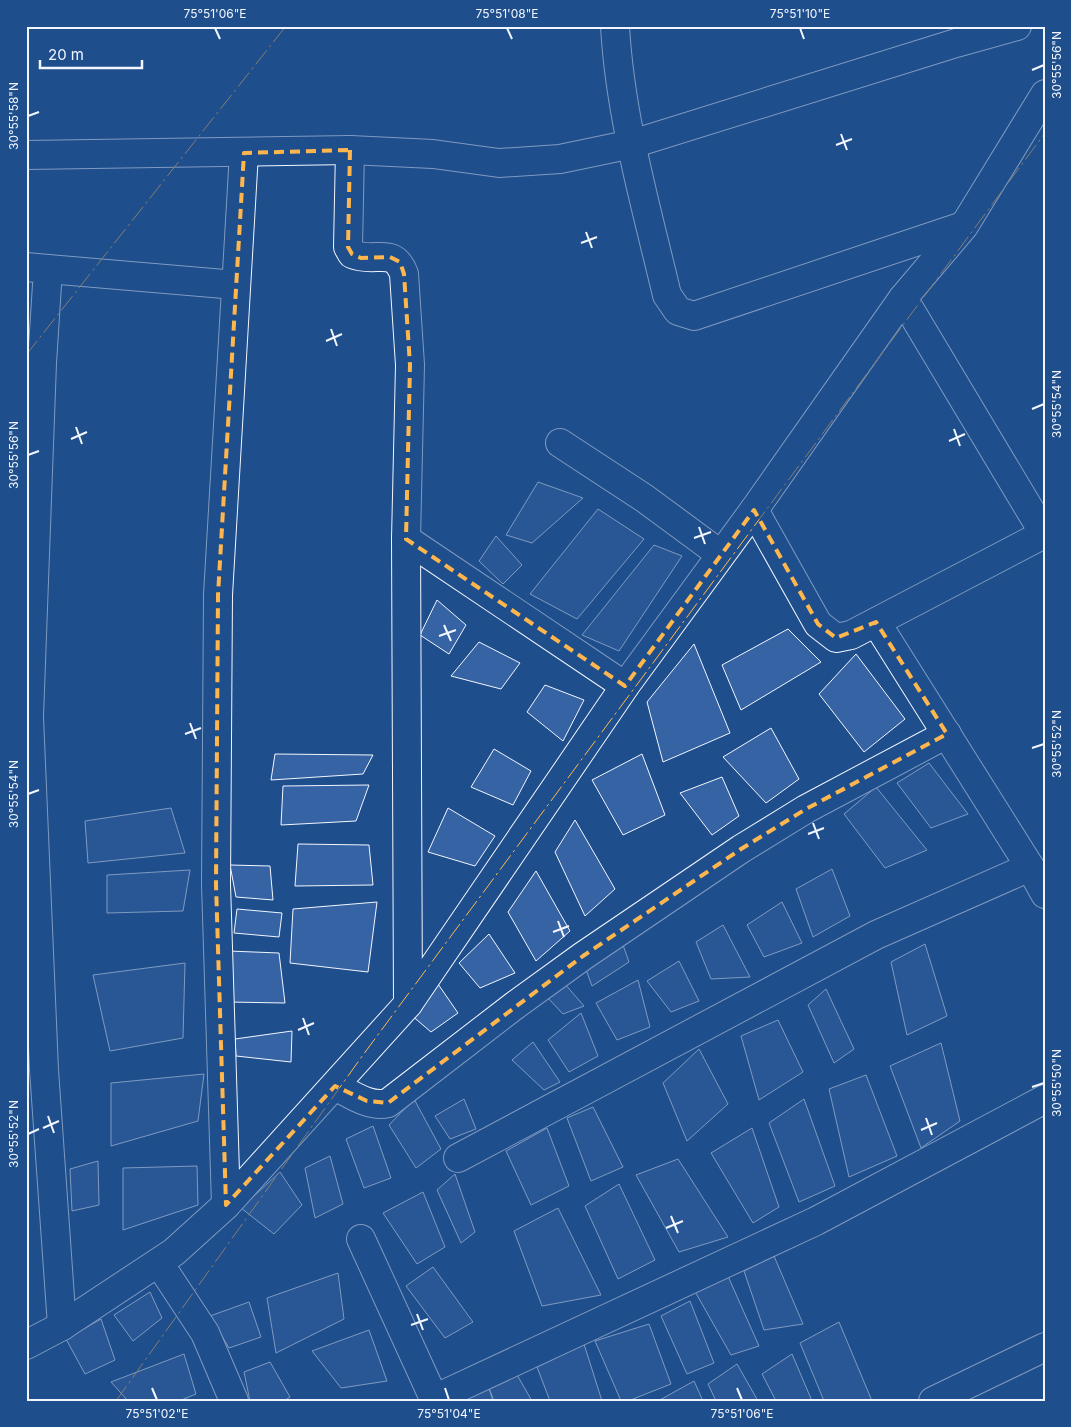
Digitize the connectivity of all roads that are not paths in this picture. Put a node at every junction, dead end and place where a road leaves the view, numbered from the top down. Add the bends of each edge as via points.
1 (614, 26) edge
2 (1017, 26) edge
3 (1045, 94) edge
4 (632, 144) junction
5 (350, 150) junction
6 (244, 153) junction
7 (26, 155) edge
8 (964, 226) junction
9 (37, 268) edge
10 (236, 285) junction
11 (903, 298) junction
12 (33, 439) edge
13 (560, 442) dead end
14 (754, 510) junction
15 (1044, 534) edge
16 (406, 539) junction
17 (720, 554) junction
18 (876, 622) junction
19 (625, 686) junction
20 (947, 734) junction
21 (1030, 867) junction
22 (30, 877) edge
23 (1045, 894) edge
24 (408, 1004) junction
25 (35, 1071) edge
26 (335, 1086) junction
27 (1045, 1100) edge
28 (458, 1158) dead end
29 (226, 1205) junction
30 (361, 1239) dead end
31 (159, 1263) junction
32 (62, 1326) junction
33 (26, 1345) edge
34 (1045, 1347) edge
35 (434, 1400) edge
36 (234, 1401) edge
37 (933, 1401) edge

1 - 4 street via 616,58
2 - 4 street
3 - 8 street
4 - 5 street via 560,159 499,163 433,154
4 - 8 street via 667,295 678,311 694,316
5 - 6 street
5 - 16 street via 348,247 352,254 361,258 390,257 400,262 404,274 410,365
6 - 7 street
6 - 10 street
8 - 11 street
9 - 10 street
9 - 12 street
10 - 29 street via 218,604 216,884
11 - 14 street
11 - 15 street
12 - 22 street
13 - 17 street
14 - 17 street
14 - 18 street via 818,624 836,638 852,635
15 - 18 street
16 - 19 street
16 - 24 street
17 - 19 street
18 - 20 street
19 - 24 street
20 - 21 street
20 - 26 street via 806,809 741,850 583,956 388,1103 368,1102
21 - 23 street
21 - 28 street via 876,935
22 - 25 street
24 - 26 street
25 - 32 street
26 - 29 street
27 - 35 street via 816,1221
29 - 31 street
30 - 35 street
31 - 32 street
31 - 36 street via 205,1333
32 - 33 street
34 - 37 street

